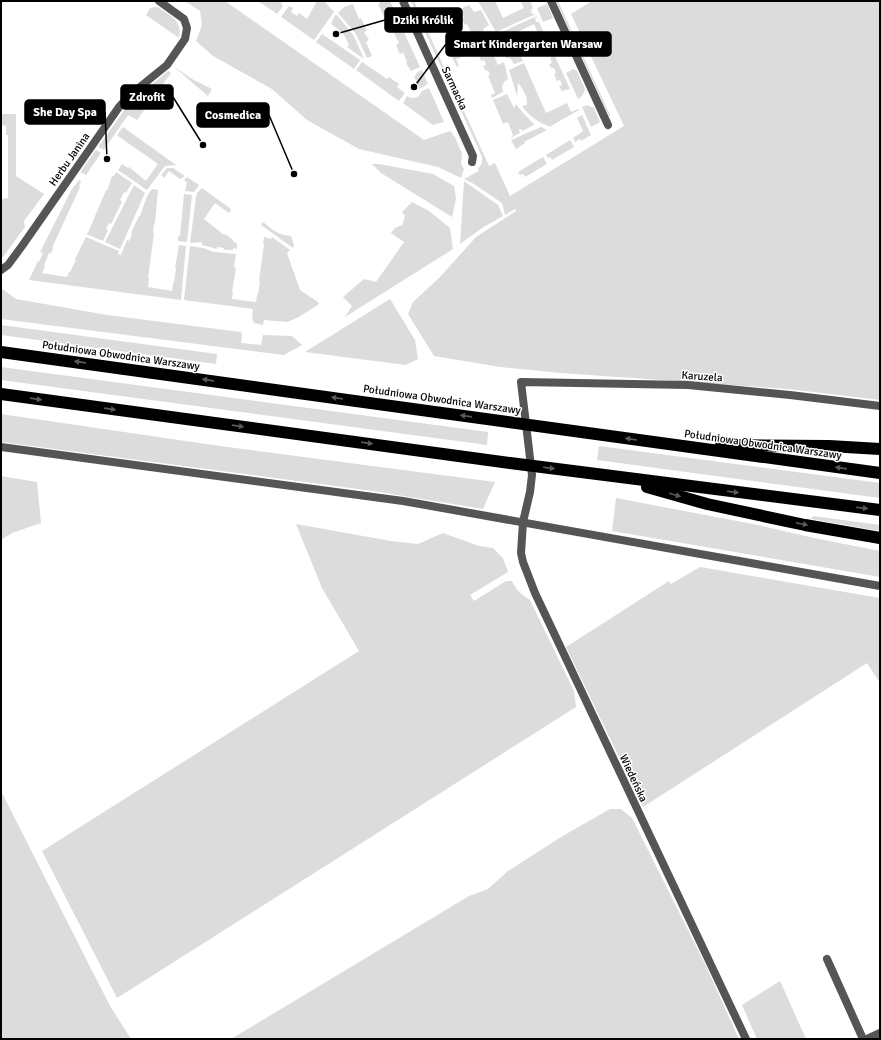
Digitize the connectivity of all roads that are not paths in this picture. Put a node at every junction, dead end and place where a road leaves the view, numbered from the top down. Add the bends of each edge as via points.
1 (159, 1) edge
2 (403, 1) edge
3 (551, 1) edge
4 (608, 126) dead end
5 (472, 162) dead end
6 (1, 270) edge
7 (1, 352) edge
8 (521, 382) joint
9 (1, 394) edge
10 (880, 406) edge
11 (670, 445) junction
12 (1, 447) edge
13 (880, 449) edge
14 (880, 473) edge
15 (611, 476) junction
16 (880, 510) edge
17 (523, 522) junction
18 (880, 538) edge
19 (880, 586) edge
20 (827, 959) dead end
21 (880, 1033) edge
22 (746, 1039) edge
23 (863, 1039) edge
24 (867, 1039) edge

1 - 6 street, Herbu Janina via 184,18 187,28 185,39 174,57 119,107 22,246
2 - 5 street, Sarmacka via 473,156
3 - 4 street
11 -> 7 highway, Południowa Obwodnica Warszawy
8 - 10 street, Karuzela via 688,386
8 - 17 street, Wiedeńska via 532,475
9 -> 15 highway
11 - 13 highway via 829,446
14 -> 11 highway, Południowa Obwodnica Warszawy
12 - 17 street via 369,496
15 -> 16 highway
15 -> 18 highway via 707,504
17 - 19 street
17 - 22 street, Wiedeńska via 521,553 535,594
20 - 23 street
21 - 24 street

